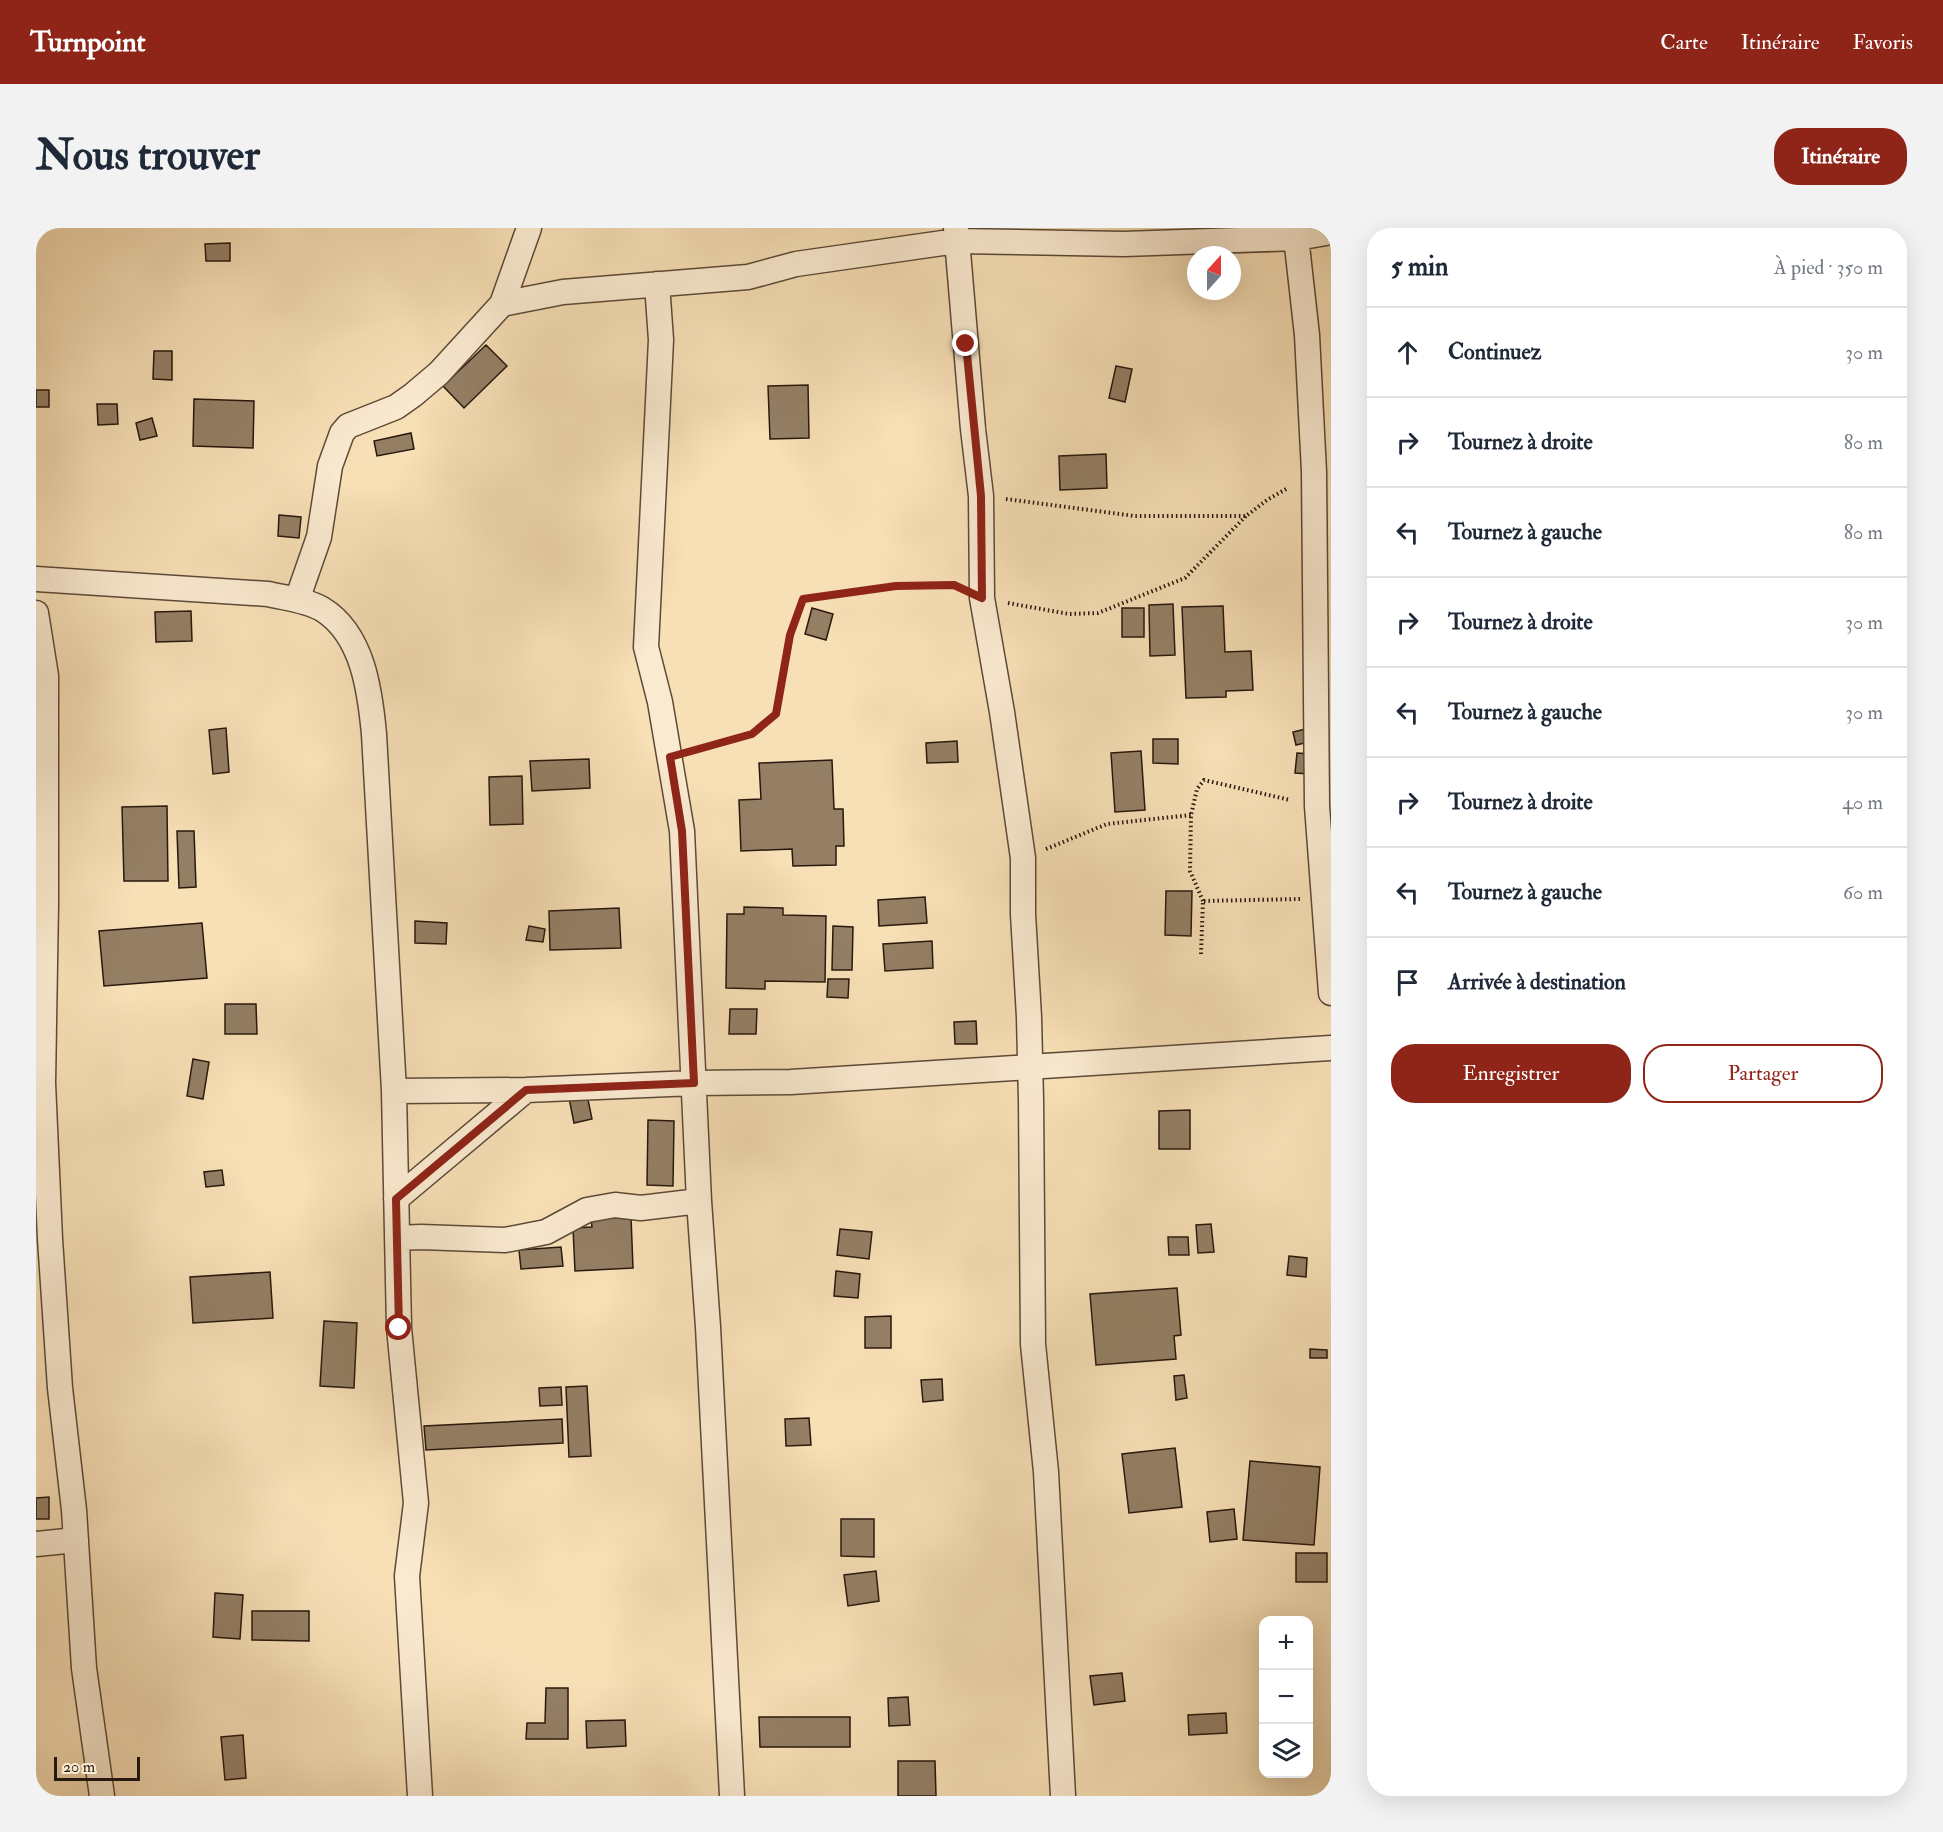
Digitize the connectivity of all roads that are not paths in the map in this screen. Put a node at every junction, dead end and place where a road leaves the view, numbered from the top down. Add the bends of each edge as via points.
1 (530, 228) edge
2 (1331, 232) edge
3 (1296, 233) edge
4 (957, 235) edge
5 (657, 285) junction
6 (502, 304) junction
7 (36, 579) edge
8 (297, 600) junction
9 (36, 613) edge
10 (1331, 993) edge
11 (1331, 1048) edge
12 (1029, 1067) junction
13 (694, 1083) junction
14 (526, 1090) junction
15 (394, 1091) junction
16 (396, 1199) junction
17 (699, 1201) junction
18 (397, 1238) junction
19 (76, 1540) junction
20 (36, 1544) edge
21 (102, 1796) edge
22 (420, 1796) edge
23 (732, 1796) edge
24 (1063, 1796) edge

1 - 6 street
2 - 3 street
3 - 4 street via 1124,244
3 - 10 street via 1307,335 1314,472 1317,806
4 - 5 street via 796,264 748,277
4 - 12 street via 981,496 982,598 1023,858
5 - 6 street via 563,292
5 - 13 street via 661,340 646,647 660,702 682,831
6 - 8 street via 439,373 413,395 396,407 348,426 342,433 330,466 320,537
7 - 8 street via 268,594
8 - 15 street via 336,619 362,665 371,698
9 - 19 street via 46,676 44,1113 60,1388
11 - 12 street
12 - 13 street via 791,1082
12 - 24 street via 1033,1344 1046,1472
13 - 14 street
13 - 17 street
14 - 15 street
14 - 16 street
15 - 16 street
16 - 18 street
17 - 18 street via 587,1210 546,1232 505,1240
17 - 23 street
18 - 22 street via 399,1328 416,1503 407,1576
19 - 20 street
19 - 21 street via 84,1668

